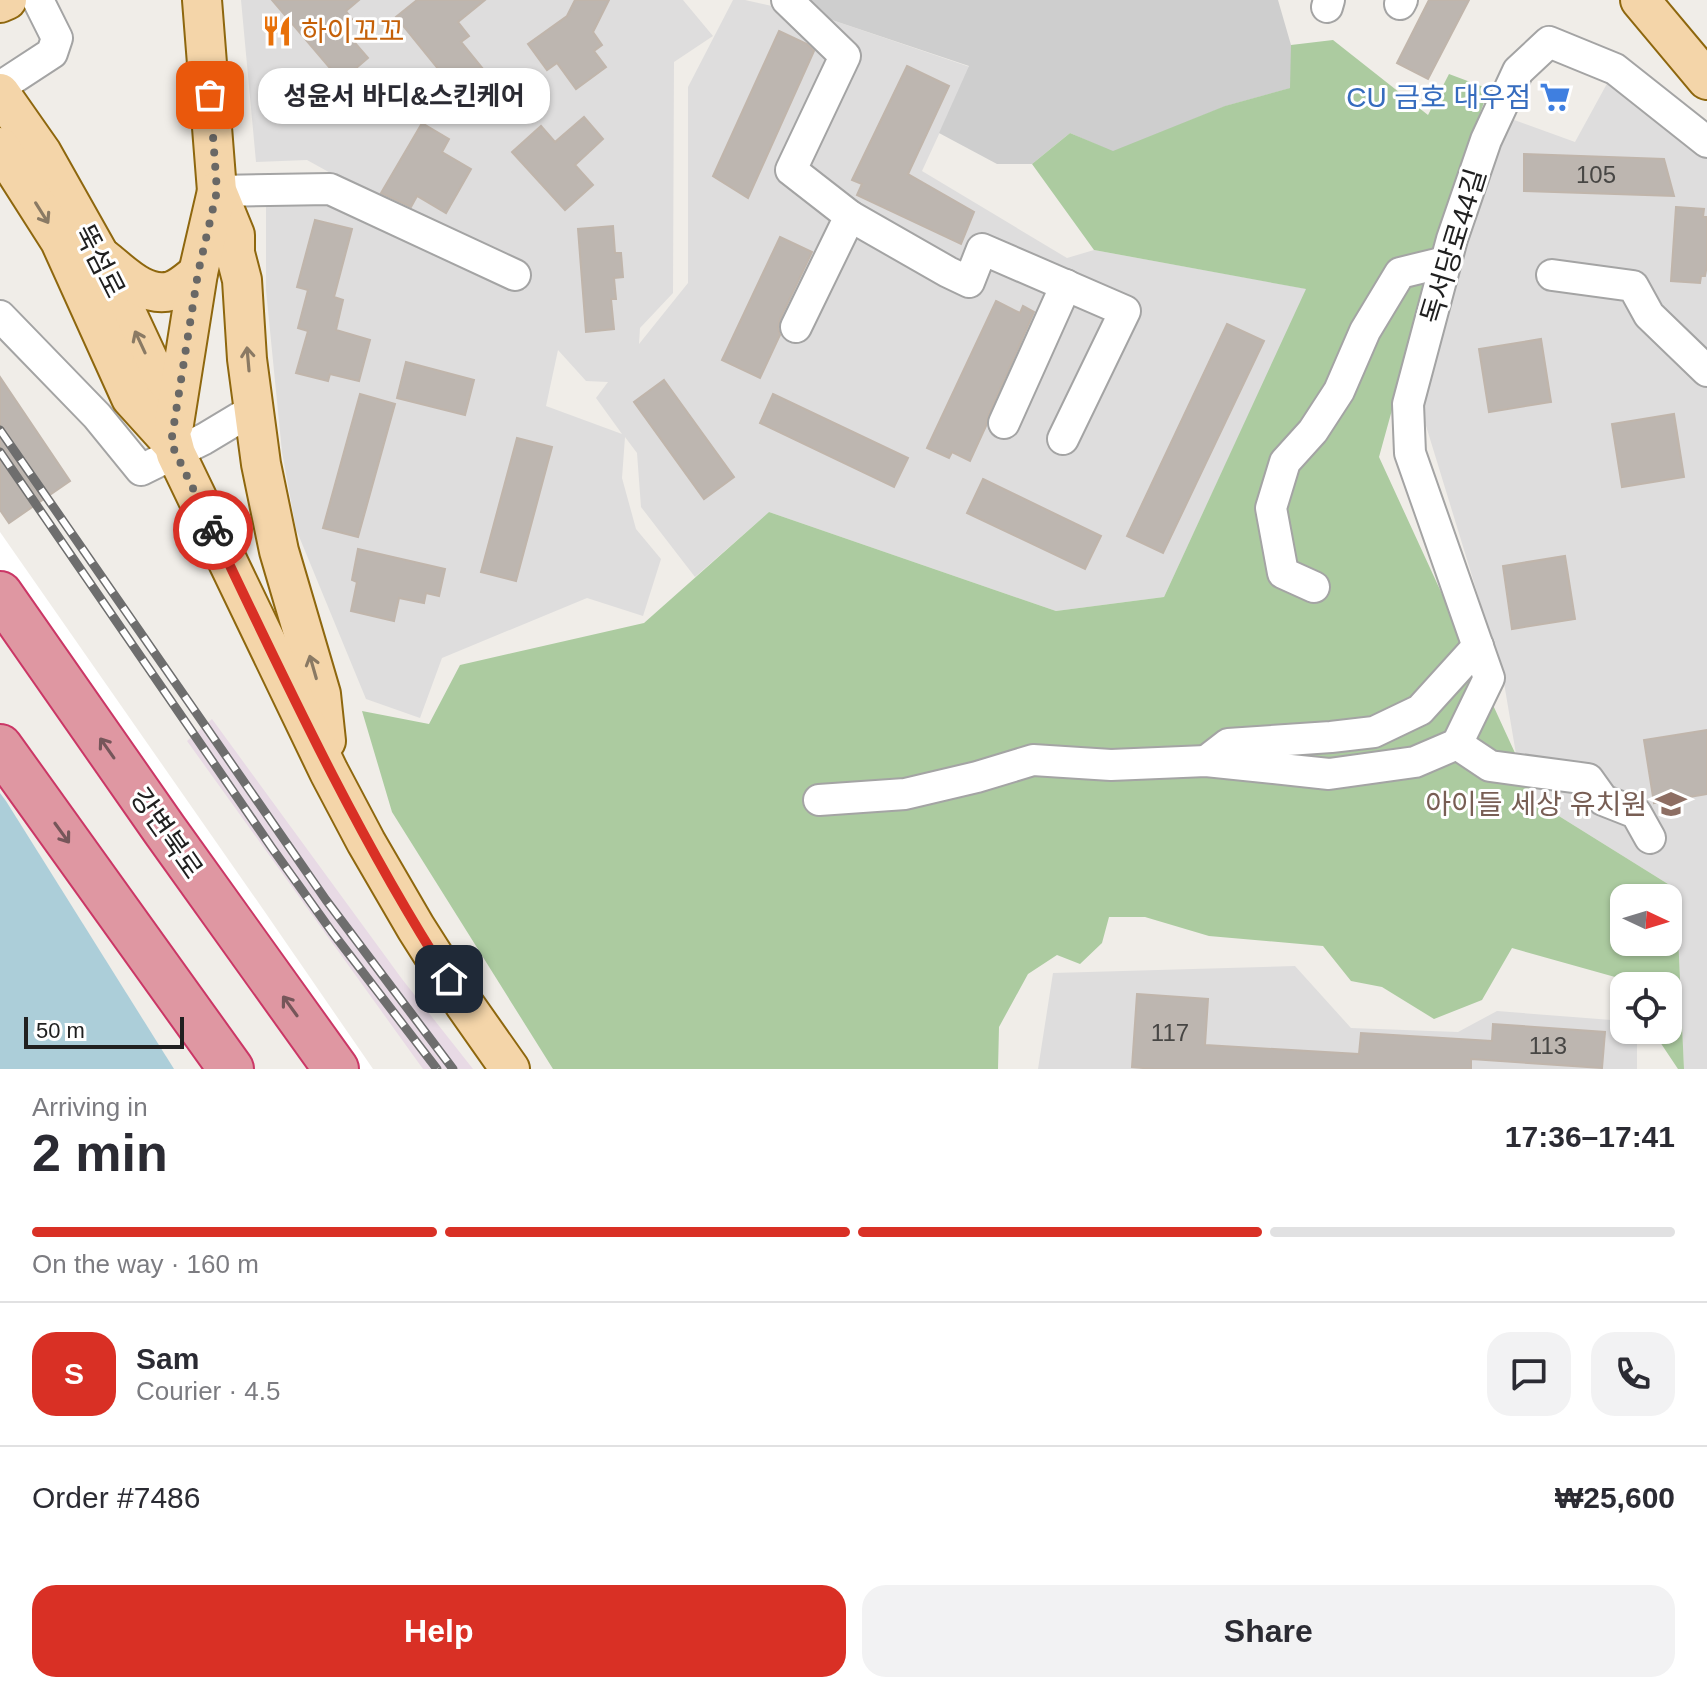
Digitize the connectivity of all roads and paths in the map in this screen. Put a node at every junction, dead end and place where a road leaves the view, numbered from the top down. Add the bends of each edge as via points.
1 (7, 0) edge
2 (38, 0) edge
3 (202, 0) edge
4 (787, 0) edge
5 (1640, 0) edge
6 (0, 3) edge
7 (1707, 80) edge
8 (0, 87) edge
9 (0, 93) edge
10 (1707, 142) edge
11 (0, 147) edge
12 (217, 191) junction
13 (850, 216) junction
14 (235, 253) junction
15 (100, 256) junction
16 (1445, 262) junction
17 (198, 273) junction
18 (515, 275) dead end
19 (1552, 275) dead end
20 (1066, 285) junction
21 (0, 316) edge
22 (796, 327) dead end
23 (1707, 371) edge
24 (254, 415) junction
25 (1004, 423) dead end
26 (1063, 439) dead end
27 (174, 448) junction
28 (1314, 587) dead end
29 (0, 594) edge
30 (1478, 646) junction
31 (1457, 744) junction
32 (0, 747) edge
33 (1206, 761) junction
34 (329, 772) junction
35 (819, 800) dead end
36 (1650, 838) dead end
37 (231, 1069) edge
38 (336, 1069) edge
39 (510, 1069) edge

1 - 6 main road
2 - 8 street via 57,38 52,53
3 - 12 main road
4 - 13 street via 845,56 791,170
5 - 7 main road
9 - 15 main road, 뚝섬로 via 42,153
10 - 16 street, 독서당로44길 via 1615,69 1549,42 1518,71 1486,140
11 -> 27 main road, 뚝섬로 via 60,241 131,398
12 - 14 main road via 235,235
12 - 17 main road
12 - 18 street via 330,189
13 - 20 street via 969,282 982,249
13 - 22 street
24 -> 14 main road
14 - 27 main road via 220,310 183,399
15 - 17 main road via 139,286 156,292 170,292
27 -> 15 main road, 뚝섬로 via 155,374
16 - 28 street via 1400,273 1365,331 1339,391 1285,462 1271,508 1283,573
16 - 30 street, 독서당로44길 via 1408,404 1410,453
17 - 27 main road
19 - 23 street via 1633,286 1649,315
20 - 25 street
20 - 26 street via 1125,311
21 - 27 street via 97,416 141,470
24 - 27 street
34 -> 24 main road via 321,694 279,551
27 - 34 main road, 뚝섬로
38 -> 29 highway, 강변북로
30 - 31 street, 독서당로44길 via 1489,678
30 - 33 street via 1420,710 1374,732 1228,744
31 - 33 street via 1415,762 1329,774
31 - 36 street via 1490,766 1588,779 1603,800 1636,813
32 -> 37 highway
33 - 35 street via 1111,765 1033,760 905,794
34 - 39 main road, 뚝섬로 via 416,928

